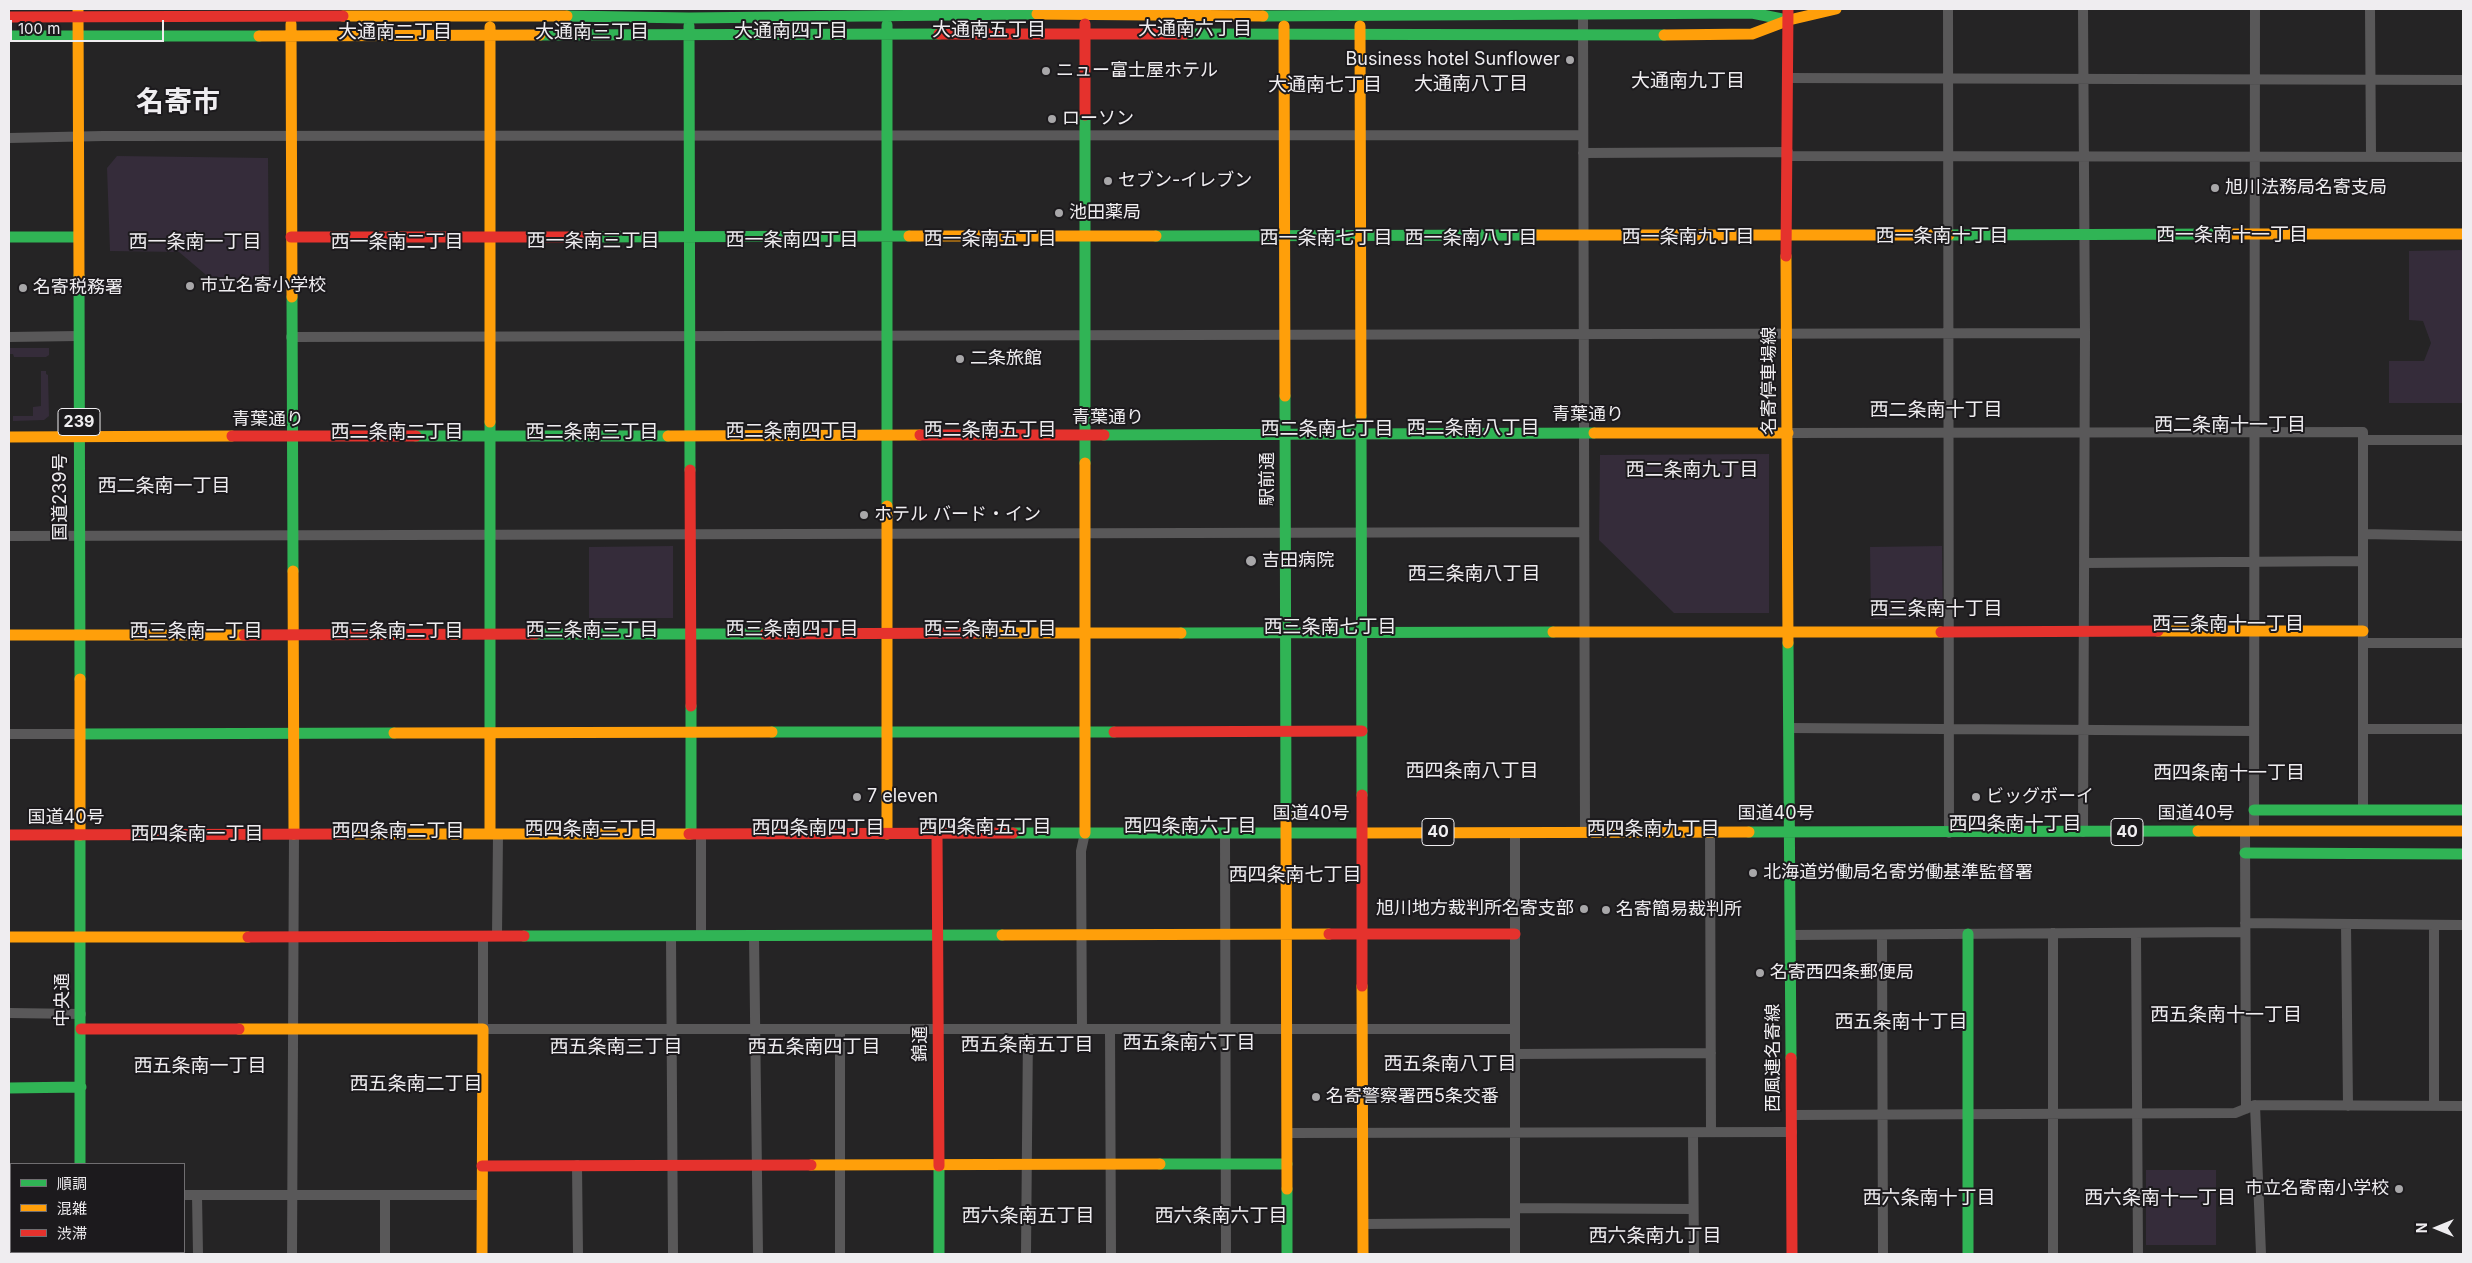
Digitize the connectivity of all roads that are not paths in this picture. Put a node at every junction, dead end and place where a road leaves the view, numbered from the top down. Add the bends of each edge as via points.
1 (1836, 9) edge
2 (1948, 9) edge
3 (2083, 9) edge
4 (2255, 9) edge
5 (2370, 9) edge
6 (78, 11) edge
7 (1282, 11) edge
8 (490, 12) edge
9 (291, 13) edge
10 (689, 13) edge
11 (1085, 14) junction
12 (1360, 14) junction
13 (1583, 14) junction
14 (1788, 14) edge
15 (887, 16) junction
16 (9, 17) edge
17 (291, 34) junction
18 (78, 35) junction
19 (490, 35) junction
20 (887, 35) junction
21 (1086, 35) junction
22 (1360, 35) junction
23 (9, 36) edge
24 (689, 36) junction
25 (1284, 36) junction
26 (1583, 36) junction
27 (1787, 78) junction
28 (1948, 79) junction
29 (2083, 79) junction
30 (2254, 79) junction
31 (2370, 80) junction
32 (2463, 80) edge
33 (1583, 135) junction
34 (1086, 136) junction
35 (1284, 136) junction
36 (1360, 136) junction
37 (291, 137) junction
38 (489, 137) junction
39 (690, 137) junction
40 (888, 137) junction
41 (9, 138) edge
42 (78, 138) junction
43 (1583, 153) junction
44 (1788, 154) junction
45 (1948, 156) junction
46 (2083, 156) junction
47 (2256, 156) junction
48 (2371, 156) junction
49 (2463, 157) edge
50 (1584, 234) junction
51 (1787, 234) junction
52 (1949, 234) junction
53 (2256, 234) junction
54 (2463, 234) edge
55 (1086, 235) junction
56 (1284, 235) junction
57 (1360, 235) junction
58 (2084, 235) junction
59 (489, 236) junction
60 (690, 236) junction
61 (888, 236) junction
62 (9, 237) edge
63 (77, 237) junction
64 (291, 237) junction
65 (1948, 333) junction
66 (2085, 333) junction
67 (1786, 334) junction
68 (1285, 335) junction
69 (1360, 335) junction
70 (1584, 335) junction
71 (78, 336) junction
72 (689, 336) junction
73 (887, 336) junction
74 (1086, 336) junction
75 (9, 337) edge
76 (291, 337) junction
77 (490, 337) junction
78 (1948, 432) junction
79 (2085, 432) junction
80 (1584, 433) junction
81 (1788, 433) junction
82 (2254, 433) junction
83 (887, 434) junction
84 (1285, 434) junction
85 (1360, 434) junction
86 (689, 435) junction
87 (79, 436) junction
88 (490, 436) junction
89 (1085, 436) junction
90 (9, 437) edge
91 (291, 437) junction
92 (2363, 440) junction
93 (2463, 440) edge
94 (1584, 532) junction
95 (1086, 534) junction
96 (1285, 534) junction
97 (1361, 534) junction
98 (2363, 534) junction
99 (291, 535) junction
100 (490, 535) junction
101 (689, 535) junction
102 (888, 535) junction
103 (9, 536) edge
104 (79, 536) junction
105 (2463, 536) edge
106 (2363, 561) junction
107 (2084, 562) junction
108 (2253, 562) junction
109 (1788, 630) junction
110 (2363, 630) junction
111 (1286, 631) junction
112 (1361, 631) junction
113 (1949, 631) junction
114 (2082, 631) junction
115 (2253, 631) junction
116 (1584, 632) junction
117 (1085, 633) junction
118 (690, 634) junction
119 (888, 634) junction
120 (9, 635) edge
121 (80, 635) junction
122 (291, 635) junction
123 (490, 635) junction
124 (2363, 643) junction
125 (2463, 643) edge
126 (1789, 728) junction
127 (2363, 728) junction
128 (2463, 729) edge
129 (1949, 730) junction
130 (1362, 731) junction
131 (2082, 731) junction
132 (2254, 731) junction
133 (1085, 732) junction
134 (1286, 732) junction
135 (690, 733) junction
136 (888, 733) junction
137 (9, 734) edge
138 (80, 734) junction
139 (292, 734) junction
140 (490, 734) junction
141 (2254, 810) junction
142 (2363, 810) junction
143 (2463, 810) edge
144 (2250, 831) junction
145 (1286, 832) junction
146 (1362, 832) junction
147 (1585, 832) junction
148 (1710, 832) junction
149 (1791, 832) junction
150 (1949, 832) junction
151 (2083, 832) junction
152 (2463, 832) edge
153 (1085, 833) junction
154 (1225, 833) junction
155 (1515, 833) junction
156 (294, 834) junction
157 (494, 834) junction
158 (696, 834) junction
159 (887, 834) junction
160 (937, 834) junction
161 (9, 835) edge
162 (80, 835) junction
163 (2245, 853) junction
164 (2463, 854) edge
165 (2346, 924) junction
166 (2434, 925) junction
167 (2463, 925) edge
168 (2245, 928) junction
169 (2054, 933) junction
170 (2136, 933) junction
171 (1287, 934) junction
172 (1362, 934) junction
173 (1515, 934) junction
174 (1968, 934) junction
175 (701, 935) junction
176 (754, 935) junction
177 (939, 935) junction
178 (1081, 935) junction
179 (1225, 935) junction
180 (1792, 935) junction
181 (1882, 935) junction
182 (293, 936) junction
183 (483, 936) junction
184 (497, 936) junction
185 (671, 936) junction
186 (9, 937) edge
187 (81, 937) junction
188 (9, 1013) edge
189 (81, 1014) junction
190 (81, 1029) junction
191 (483, 1029) junction
192 (756, 1029) junction
193 (1287, 1029) junction
194 (1363, 1029) junction
195 (1515, 1029) junction
196 (293, 1030) junction
197 (672, 1030) junction
198 (840, 1030) junction
199 (1110, 1030) junction
200 (1225, 1030) junction
201 (938, 1031) junction
202 (1028, 1031) junction
203 (1082, 1031) junction
204 (1711, 1053) junction
205 (1515, 1054) junction
206 (81, 1087) junction
207 (9, 1088) edge
208 (2434, 1104) junction
209 (2348, 1106) junction
210 (2463, 1106) edge
211 (2250, 1107) junction
212 (1968, 1114) junction
213 (2054, 1114) junction
214 (2139, 1114) junction
215 (1792, 1115) junction
216 (1883, 1115) junction
217 (1363, 1132) junction
218 (1515, 1132) junction
219 (1711, 1132) junction
220 (1792, 1132) junction
221 (1287, 1133) junction
222 (1693, 1133) junction
223 (80, 1163) edge
224 (1225, 1164) junction
225 (1287, 1164) junction
226 (578, 1165) junction
227 (758, 1165) junction
228 (840, 1165) junction
229 (1111, 1165) junction
230 (482, 1166) junction
231 (674, 1166) junction
232 (939, 1166) junction
233 (1026, 1166) junction
234 (292, 1194) junction
235 (185, 1195) edge
236 (197, 1195) junction
237 (482, 1195) junction
238 (385, 1196) junction
239 (1515, 1208) junction
240 (1693, 1208) junction
241 (1515, 1223) junction
242 (1363, 1224) junction
243 (198, 1254) edge
244 (292, 1254) edge
245 (385, 1254) edge
246 (482, 1254) edge
247 (578, 1254) edge
248 (673, 1254) edge
249 (758, 1254) edge
250 (840, 1254) edge
251 (938, 1254) edge
252 (1026, 1254) edge
253 (1111, 1254) edge
254 (1226, 1254) edge
255 (1287, 1254) edge
256 (1363, 1254) edge
257 (1515, 1254) edge
258 (1694, 1254) edge
259 (1792, 1254) edge
260 (1884, 1254) edge
261 (1968, 1254) edge
262 (2054, 1254) edge
263 (2138, 1254) edge
264 (2260, 1254) edge

1 - 14 main road
2 - 28 street
3 - 29 street
4 - 30 street
5 - 31 street
6 - 9 main road
6 - 16 main road
6 - 18 main road, 国道239号 / 239
7 - 11 main road
7 - 12 main road
7 - 25 main road
8 - 9 main road
8 - 10 main road
8 - 19 main road
9 - 17 main road
10 - 15 main road
10 - 24 main road
11 - 15 main road
11 - 21 main road
12 - 13 main road
12 - 22 main road
13 - 14 main road
13 - 26 street
14 - 26 main road via 1752,34
14 - 27 main road, 名寄停車場線
15 - 20 main road
17 - 18 main road
17 - 19 main road
17 - 37 main road
18 - 23 main road
18 - 42 main road, 国道239号 / 239
19 - 24 main road
19 - 38 main road
20 - 21 main road
20 - 24 main road
20 - 40 main road
21 - 25 main road
21 - 34 main road
22 - 25 main road
22 - 26 main road
22 - 36 main road
24 - 39 main road
25 - 35 main road, 駅前通
26 - 33 street
27 - 28 street
27 - 44 main road, 名寄停車場線
28 - 29 street
28 - 45 street
29 - 30 street
29 - 46 street
30 - 31 street
30 - 47 street
31 - 32 street
31 - 48 street
33 - 36 street
33 - 43 street
34 - 35 street
34 - 40 street
34 - 55 main road
35 - 36 street
35 - 56 main road, 駅前通
36 - 57 main road
37 - 38 street
37 - 42 street
37 - 64 main road
38 - 39 street
38 - 59 main road
39 - 40 street
39 - 60 main road
40 - 61 main road
41 - 42 street
42 - 63 main road, 国道239号 / 239
43 - 44 street
43 - 50 street
44 - 45 street
44 - 51 main road, 名寄停車場線
45 - 46 street
45 - 52 street
46 - 47 street
46 - 58 street
47 - 48 street
47 - 53 street
48 - 49 street
50 - 51 main road
50 - 57 main road
50 - 70 street
51 - 52 main road
51 - 67 main road, 名寄停車場線
52 - 58 main road
52 - 65 street
53 - 54 main road
53 - 58 main road
53 - 82 street
55 - 56 main road
55 - 61 main road
55 - 74 main road
56 - 57 main road
56 - 68 main road, 駅前通
57 - 69 main road
58 - 66 street
59 - 60 main road
59 - 64 main road
59 - 77 main road
60 - 61 main road
60 - 72 main road
61 - 73 main road
62 - 63 main road
63 - 71 main road, 国道239号 / 239
64 - 76 main road
65 - 66 street
65 - 67 street
65 - 78 street
66 - 79 street
67 - 70 street
67 - 81 main road, 名寄停車場線
68 - 69 street
68 - 74 street
68 - 84 main road, 駅前通
69 - 70 street
69 - 85 main road
70 - 80 street
71 - 75 street
71 - 87 main road, 国道239号 / 239
72 - 73 street
72 - 77 street
72 - 86 main road
73 - 74 street
73 - 83 main road
74 - 89 main road
76 - 77 street
76 - 91 main road
77 - 88 main road
78 - 79 street
78 - 81 street
78 - 113 street
79 - 82 street
79 - 107 street
80 - 81 main road, 青葉通り
80 - 85 main road, 青葉通り
80 - 94 street
81 - 109 main road, 名寄停車場線
82 - 92 street via 2363,432
82 - 108 street
83 - 86 main road, 青葉通り
83 - 89 main road, 青葉通り
83 - 102 main road
84 - 85 main road, 青葉通り
84 - 89 main road, 青葉通り
84 - 96 main road, 駅前通
85 - 97 main road
86 - 88 main road, 青葉通り
86 - 101 main road
87 - 90 main road, 青葉通り
87 - 91 main road, 青葉通り
87 - 104 main road, 国道239号 / 239
88 - 91 main road, 青葉通り
88 - 100 main road
89 - 95 main road
91 - 99 main road
92 - 93 street
92 - 98 street
94 - 97 street
94 - 116 street
95 - 96 street
95 - 102 street
95 - 117 main road
96 - 97 street
96 - 111 main road, 駅前通
97 - 112 main road
98 - 105 street
98 - 106 street
99 - 100 street
99 - 104 street
99 - 122 main road
100 - 101 street
100 - 123 main road
101 - 102 street
101 - 118 main road
102 - 119 main road
103 - 104 street
104 - 121 main road, 国道239号 / 239
106 - 108 street
106 - 110 street
107 - 108 street
107 - 114 street
108 - 115 street
109 - 113 main road
109 - 116 main road
109 - 126 main road, 名寄停車場線
110 - 115 main road
110 - 124 street
111 - 112 main road
111 - 117 main road
111 - 134 main road, 駅前通
112 - 116 main road
112 - 130 main road
113 - 114 main road
113 - 129 street
114 - 115 main road
114 - 131 street
115 - 132 street
116 - 147 street
117 - 119 main road
117 - 133 main road
118 - 119 main road
118 - 123 main road
118 - 135 main road
119 - 136 main road
120 - 121 main road
121 - 122 main road
121 - 138 main road, 国道239号 / 239
122 - 123 main road
122 - 139 main road
123 - 140 main road
124 - 125 street
124 - 127 street
126 - 129 street
126 - 149 main road, 名寄停車場線
127 - 128 street
127 - 142 street
129 - 131 street
129 - 150 street
130 - 134 main road
130 - 146 main road
131 - 132 street
131 - 151 street
132 - 141 street
133 - 134 main road
133 - 136 main road
133 - 153 main road
134 - 145 main road, 駅前通
135 - 136 main road
135 - 140 main road
135 - 158 main road
136 - 159 main road
137 - 138 street
138 - 139 main road
138 - 162 main road, 国道239号 / 239
139 - 140 main road
139 - 156 main road
140 - 157 main road
141 - 142 main road
141 - 144 street
142 - 143 main road
144 - 151 main road, 国道40号 / 40
144 - 152 main road, 国道40号 / 40
144 - 163 street
145 - 146 main road, 国道40号 / 40
145 - 154 main road, 国道40号 / 40
145 - 171 main road, 駅前通
146 - 155 main road, 国道40号 / 40
146 - 172 main road
147 - 148 main road, 国道40号 / 40
147 - 155 main road, 国道40号 / 40
148 - 149 main road, 国道40号 / 40
148 - 204 street
149 - 150 main road, 国道40号 / 40
149 - 180 main road, 西風連名寄線
150 - 151 main road, 国道40号 / 40
153 - 154 main road, 国道40号 / 40
153 - 160 main road, 国道40号 / 40
153 - 178 street via 1081,851
154 - 179 street
155 - 173 street
156 - 157 main road, 国道40号 / 40
156 - 162 main road, 国道40号 / 40
156 - 182 street
157 - 158 main road, 国道40号 / 40
157 - 184 street
158 - 159 main road, 国道40号 / 40
158 - 175 street
159 - 160 main road, 国道40号 / 40
160 - 177 main road, 錦通
161 - 162 main road, 国道40号 / 40
162 - 187 main road, 中央通
163 - 164 main road
163 - 168 street
165 - 166 street
165 - 168 street
165 - 209 street
166 - 167 street
166 - 208 street
168 - 170 street
168 - 211 street
169 - 170 street
169 - 174 street
169 - 213 street
170 - 214 street
171 - 172 main road
171 - 179 main road
171 - 193 main road, 駅前通
172 - 173 main road
172 - 194 main road
173 - 195 street
174 - 181 street
174 - 212 main road
175 - 176 main road
175 - 185 main road
176 - 177 main road
176 - 192 street
177 - 178 main road
177 - 201 main road, 錦通
178 - 179 main road
178 - 203 street
179 - 200 street
180 - 181 street
180 - 215 main road, 西風連名寄線
181 - 216 street
182 - 183 main road
182 - 187 main road
182 - 196 street
183 - 184 main road
183 - 191 street
184 - 185 main road
185 - 197 street
186 - 187 main road
187 - 189 main road, 中央通
188 - 189 street
189 - 190 main road, 中央通
190 - 196 main road
190 - 206 main road, 中央通
191 - 196 main road
191 - 197 street
191 - 230 main road
192 - 197 street
192 - 198 street
192 - 227 street
193 - 194 street
193 - 200 street
193 - 221 main road, 駅前通
194 - 195 street
194 - 217 main road
195 - 205 street
196 - 234 street
197 - 231 street
198 - 201 street
198 - 228 street
199 - 200 street
199 - 203 street
199 - 229 street
200 - 224 street
201 - 202 street
201 - 232 main road, 錦通
202 - 203 street
202 - 233 street
204 - 205 street
204 - 219 street
205 - 218 street
206 - 207 main road
206 - 223 main road, 中央通
208 - 209 street
208 - 210 street
209 - 211 street
211 - 214 street via 2235,1113
211 - 264 street
212 - 213 street
212 - 216 street
212 - 261 main road
213 - 214 street
213 - 262 street
214 - 263 street
215 - 216 street
215 - 220 main road, 西風連名寄線
216 - 260 street
217 - 218 street
217 - 221 street
217 - 242 main road
218 - 222 street
218 - 239 street
219 - 220 street
219 - 222 street
220 - 259 main road, 西風連名寄線
221 - 225 main road, 駅前通
222 - 240 street
224 - 225 main road
224 - 229 main road
224 - 254 street
225 - 255 main road, 駅前通
226 - 230 main road
226 - 231 main road
226 - 247 street
227 - 228 main road
227 - 231 main road
227 - 249 street
228 - 232 main road
228 - 250 street
229 - 233 main road
229 - 253 street
230 - 237 main road
231 - 248 street
232 - 233 main road
232 - 251 main road, 錦通
233 - 252 street
234 - 236 street
234 - 238 street
234 - 244 street
235 - 236 street
236 - 243 street
237 - 238 street
237 - 246 main road
238 - 245 street
239 - 240 street
239 - 241 street
240 - 258 street
241 - 242 street
241 - 257 street
242 - 256 main road

